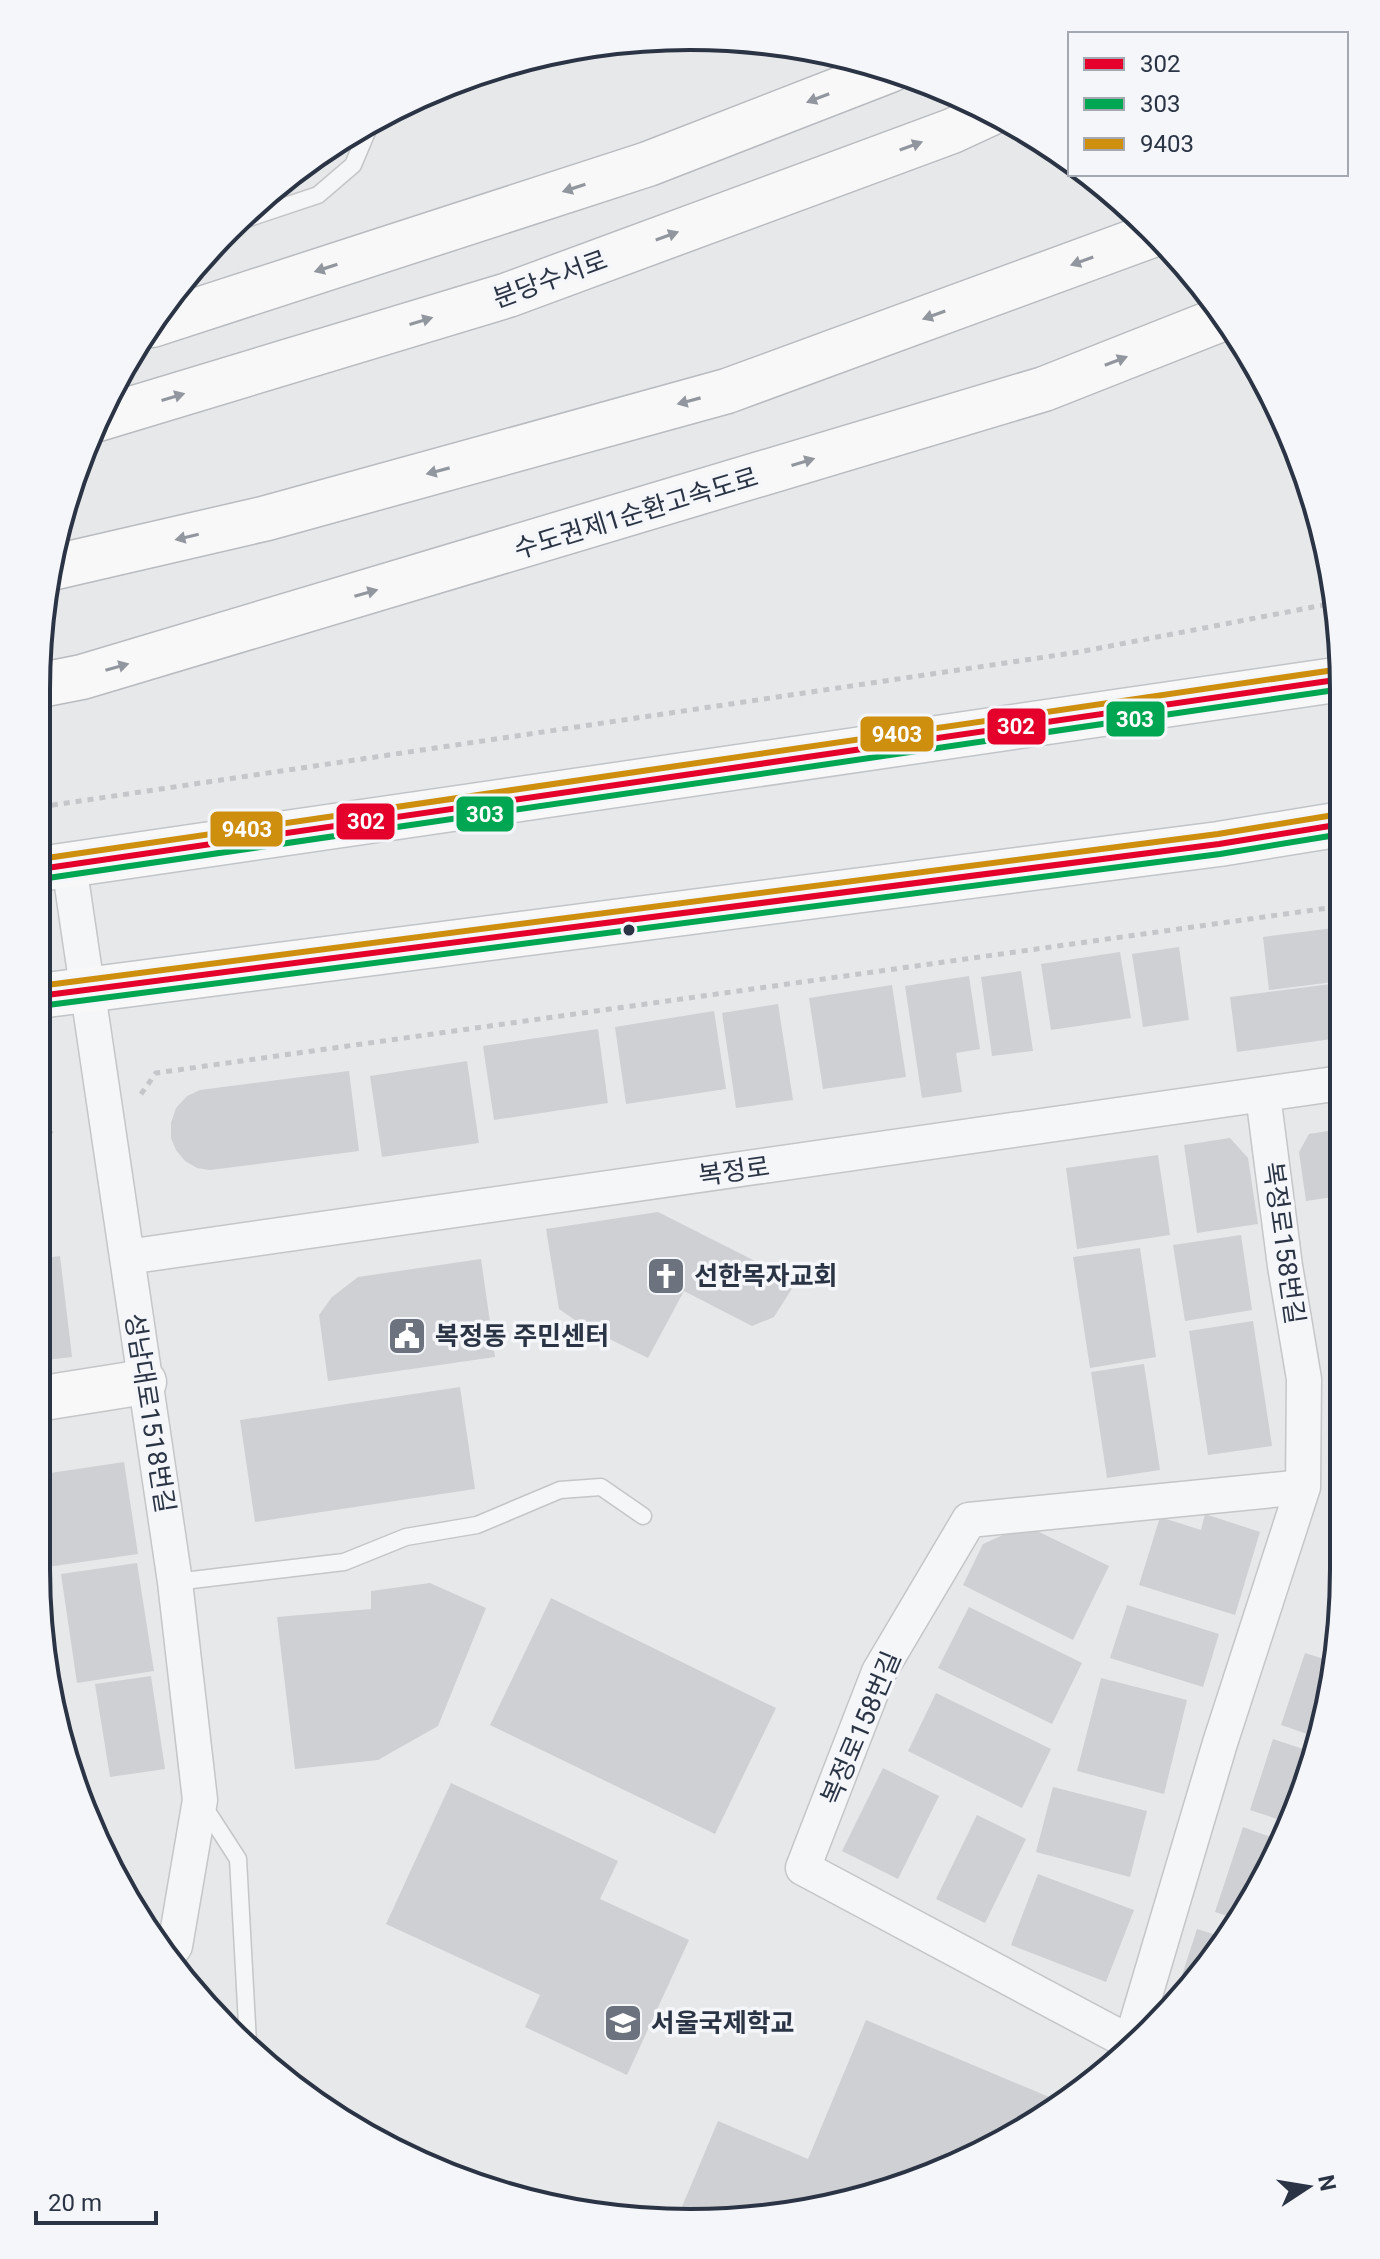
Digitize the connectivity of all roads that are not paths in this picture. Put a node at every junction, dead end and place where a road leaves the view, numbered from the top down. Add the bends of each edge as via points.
1 (872, 77) edge
2 (978, 119) edge
3 (983, 121) edge
4 (952, 131) junction
5 (364, 140) edge
6 (263, 213) edge
7 (1144, 238) edge
8 (168, 320) edge
9 (1214, 322) edge
10 (113, 415) edge
11 (62, 565) edge
12 (1330, 681) edge
13 (50, 683) edge
14 (1330, 826) edge
15 (54, 867) edge
16 (86, 989) junction
17 (50, 994) edge
18 (1330, 1085) edge
19 (1263, 1095) junction
20 (127, 1257) junction
21 (144, 1382) junction
22 (50, 1397) edge
23 (1303, 1487) junction
24 (643, 1516) dead end
25 (175, 1582) junction
26 (200, 1800) junction
27 (174, 1947) edge
28 (1134, 2030) edge
29 (247, 2031) edge
30 (1126, 2037) edge

1 -> 8 main road via 648,164
2 - 4 main road, 분당수서로
3 - 4 main road
10 -> 4 main road, 분당수서로 via 508,295
5 - 6 lane via 353,165 318,195
7 -> 11 main road via 727,391 267,518
13 -> 9 main road, 수도권제1순환고속도로 via 1044,389
12 - 15 main road
14 - 16 main road
15 - 16 street, 성남대로1518번길
16 - 17 main road
16 - 20 street, 성남대로1518번길
18 - 19 street, 복정로
19 - 20 street, 복정로
19 - 23 street, 복정로158번길 via 1304,1379
20 - 21 street, 성남대로1518번길
21 - 22 main road
21 - 25 street, 성남대로1518번길
23 - 28 street, 복정로158번길
23 - 30 street, 복정로158번길 via 969,1520 879,1672 803,1868
24 - 25 lane via 601,1487 560,1490 477,1525 406,1537 344,1562
25 - 26 street, 성남대로1518번길
26 - 27 street, 성남대로1518번길
26 - 29 lane via 238,1859

